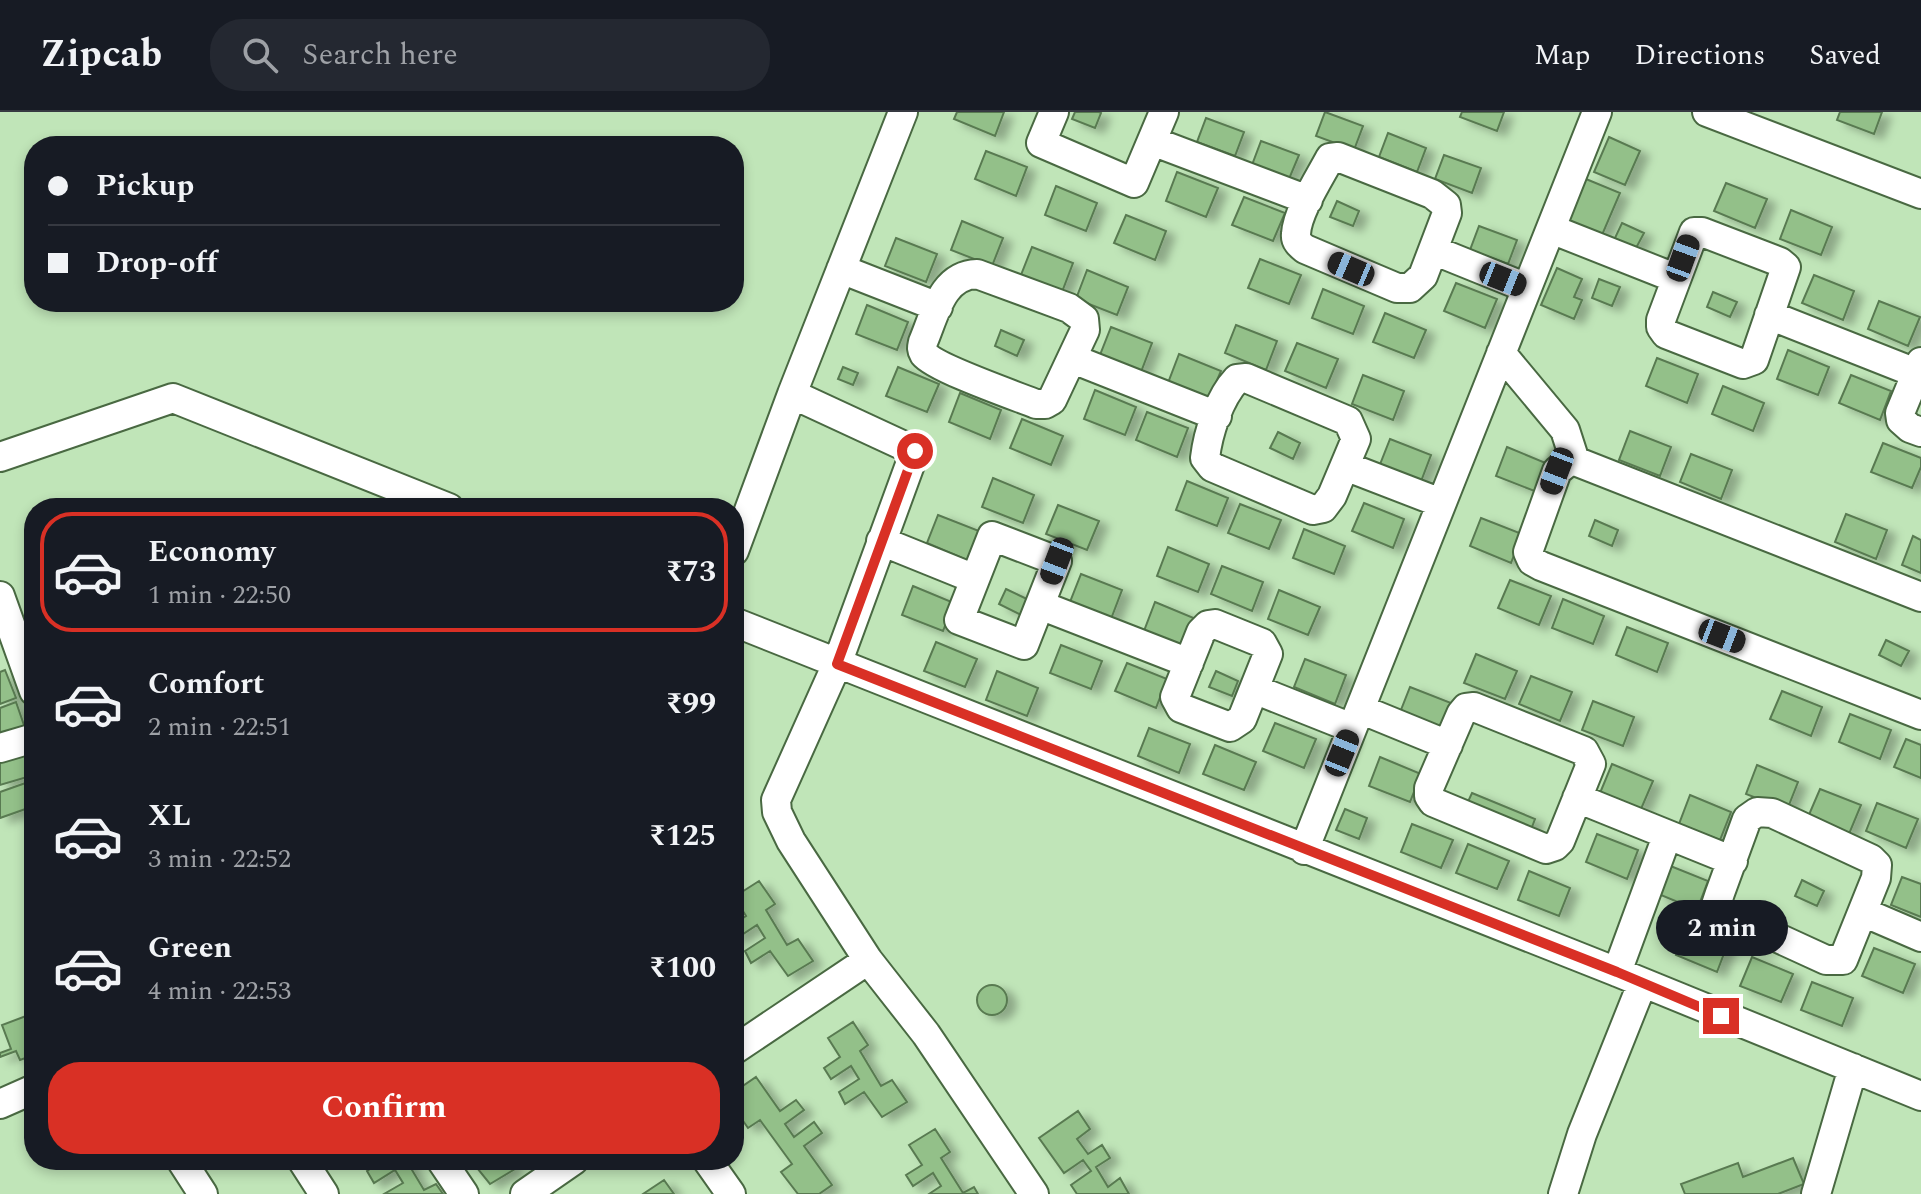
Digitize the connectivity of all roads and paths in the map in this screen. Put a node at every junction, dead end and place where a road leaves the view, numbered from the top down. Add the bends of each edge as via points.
1 (903, 112) edge
2 (1054, 112) edge
3 (1164, 112) edge
4 (1597, 112) edge
5 (1707, 112) edge
6 (1152, 141) junction
7 (1921, 194) edge
8 (1308, 200) junction
9 (1551, 229) junction
10 (1433, 250) junction
11 (841, 269) junction
12 (1675, 278) junction
13 (1527, 288) junction
14 (938, 307) junction
15 (1769, 315) junction
16 (1501, 353) junction
17 (1073, 359) junction
18 (1919, 367) edge
19 (792, 394) junction
20 (1217, 416) junction
21 (1921, 432) edge
22 (0, 457) edge
23 (1575, 461) junction
24 (1345, 466) junction
25 (424, 498) edge
26 (1441, 503) junction
27 (744, 524) edge
28 (881, 541) junction
29 (975, 579) junction
30 (1921, 597) edge
31 (1040, 605) junction
32 (3, 612) edge
33 (744, 626) edge
34 (1189, 663) junction
35 (837, 664) junction
36 (24, 666) edge
37 (1254, 689) junction
38 (1921, 715) edge
39 (1356, 719) junction
40 (24, 741) edge
41 (1448, 745) junction
42 (0, 748) edge
43 (1577, 798) junction
44 (1667, 836) junction
45 (1304, 850) junction
46 (1733, 861) junction
47 (1863, 912) junction
48 (1921, 937) edge
49 (868, 960) junction
50 (1629, 978) junction
51 (744, 1043) edge
52 (1853, 1068) junction
53 (1920, 1092) edge
54 (24, 1093) edge
55 (0, 1104) edge
56 (187, 1170) edge
57 (308, 1170) edge
58 (448, 1170) edge
59 (560, 1170) edge
60 (714, 1170) edge
61 (203, 1194) edge
62 (324, 1194) edge
63 (464, 1194) edge
64 (525, 1194) edge
65 (731, 1194) edge
66 (1034, 1194) edge
67 (1563, 1194) edge
68 (1816, 1194) edge

1 - 11 street
2 - 6 street via 1041,143 1134,183
3 - 6 street
4 - 9 street
5 - 7 street
6 - 8 street
8 - 10 street via 1296,231 1298,243 1397,288 1410,288 1423,276
8 - 10 street via 1330,158 1346,158 1432,194 1446,205
9 - 12 street
9 - 13 street
10 - 13 street
11 - 14 street
11 - 19 street
12 - 15 street via 1694,232 1780,262 1785,274
12 - 15 street via 1661,320 1666,334 1749,363
13 - 16 street
14 - 17 street via 948,285 962,275 977,274 1069,308 1086,323
14 - 17 street via 923,342 925,354 1036,404 1052,400
15 - 18 street
16 - 23 street via 1565,430
16 - 26 street
17 - 20 street
18 - 21 street via 1900,413 1901,420
19 - 27 street
19 - 28 street via 915,451
20 - 24 street via 1230,386 1246,378 1348,421 1356,439
20 - 24 street via 1205,458 1212,467 1313,510 1323,508 1332,496
22 - 25 street via 173,398
23 - 30 street
23 - 38 street via 1557,471 1529,546 1532,561
24 - 26 street
26 - 39 street
28 - 29 street
28 - 35 street
29 - 31 street via 959,620 1024,645
29 - 31 street via 992,536 1057,561
31 - 34 street
32 - 36 street
33 - 35 street
34 - 37 street via 1175,697 1181,708 1230,727 1242,719
34 - 37 street via 1201,632 1215,624 1266,648
35 - 45 street
35 - 49 street via 776,800 777,812
37 - 39 street
39 - 41 street
39 - 45 street
40 - 42 street
41 - 43 street via 1461,714 1474,707 1584,751 1591,764
41 - 43 street via 1429,788 1433,802 1546,849 1560,841
43 - 44 street
44 - 46 street
44 - 50 street
45 - 50 street
46 - 47 street via 1747,819 1757,812 1772,813 1877,865
46 - 47 street via 1716,905 1719,911 1832,962 1843,960
47 - 48 street
49 - 51 street
49 - 66 street via 926,1034
50 - 52 street
50 - 67 street
52 - 53 street
52 - 68 street
54 - 55 street
56 - 61 street
57 - 62 street
58 - 63 street
59 - 64 street
60 - 65 street

